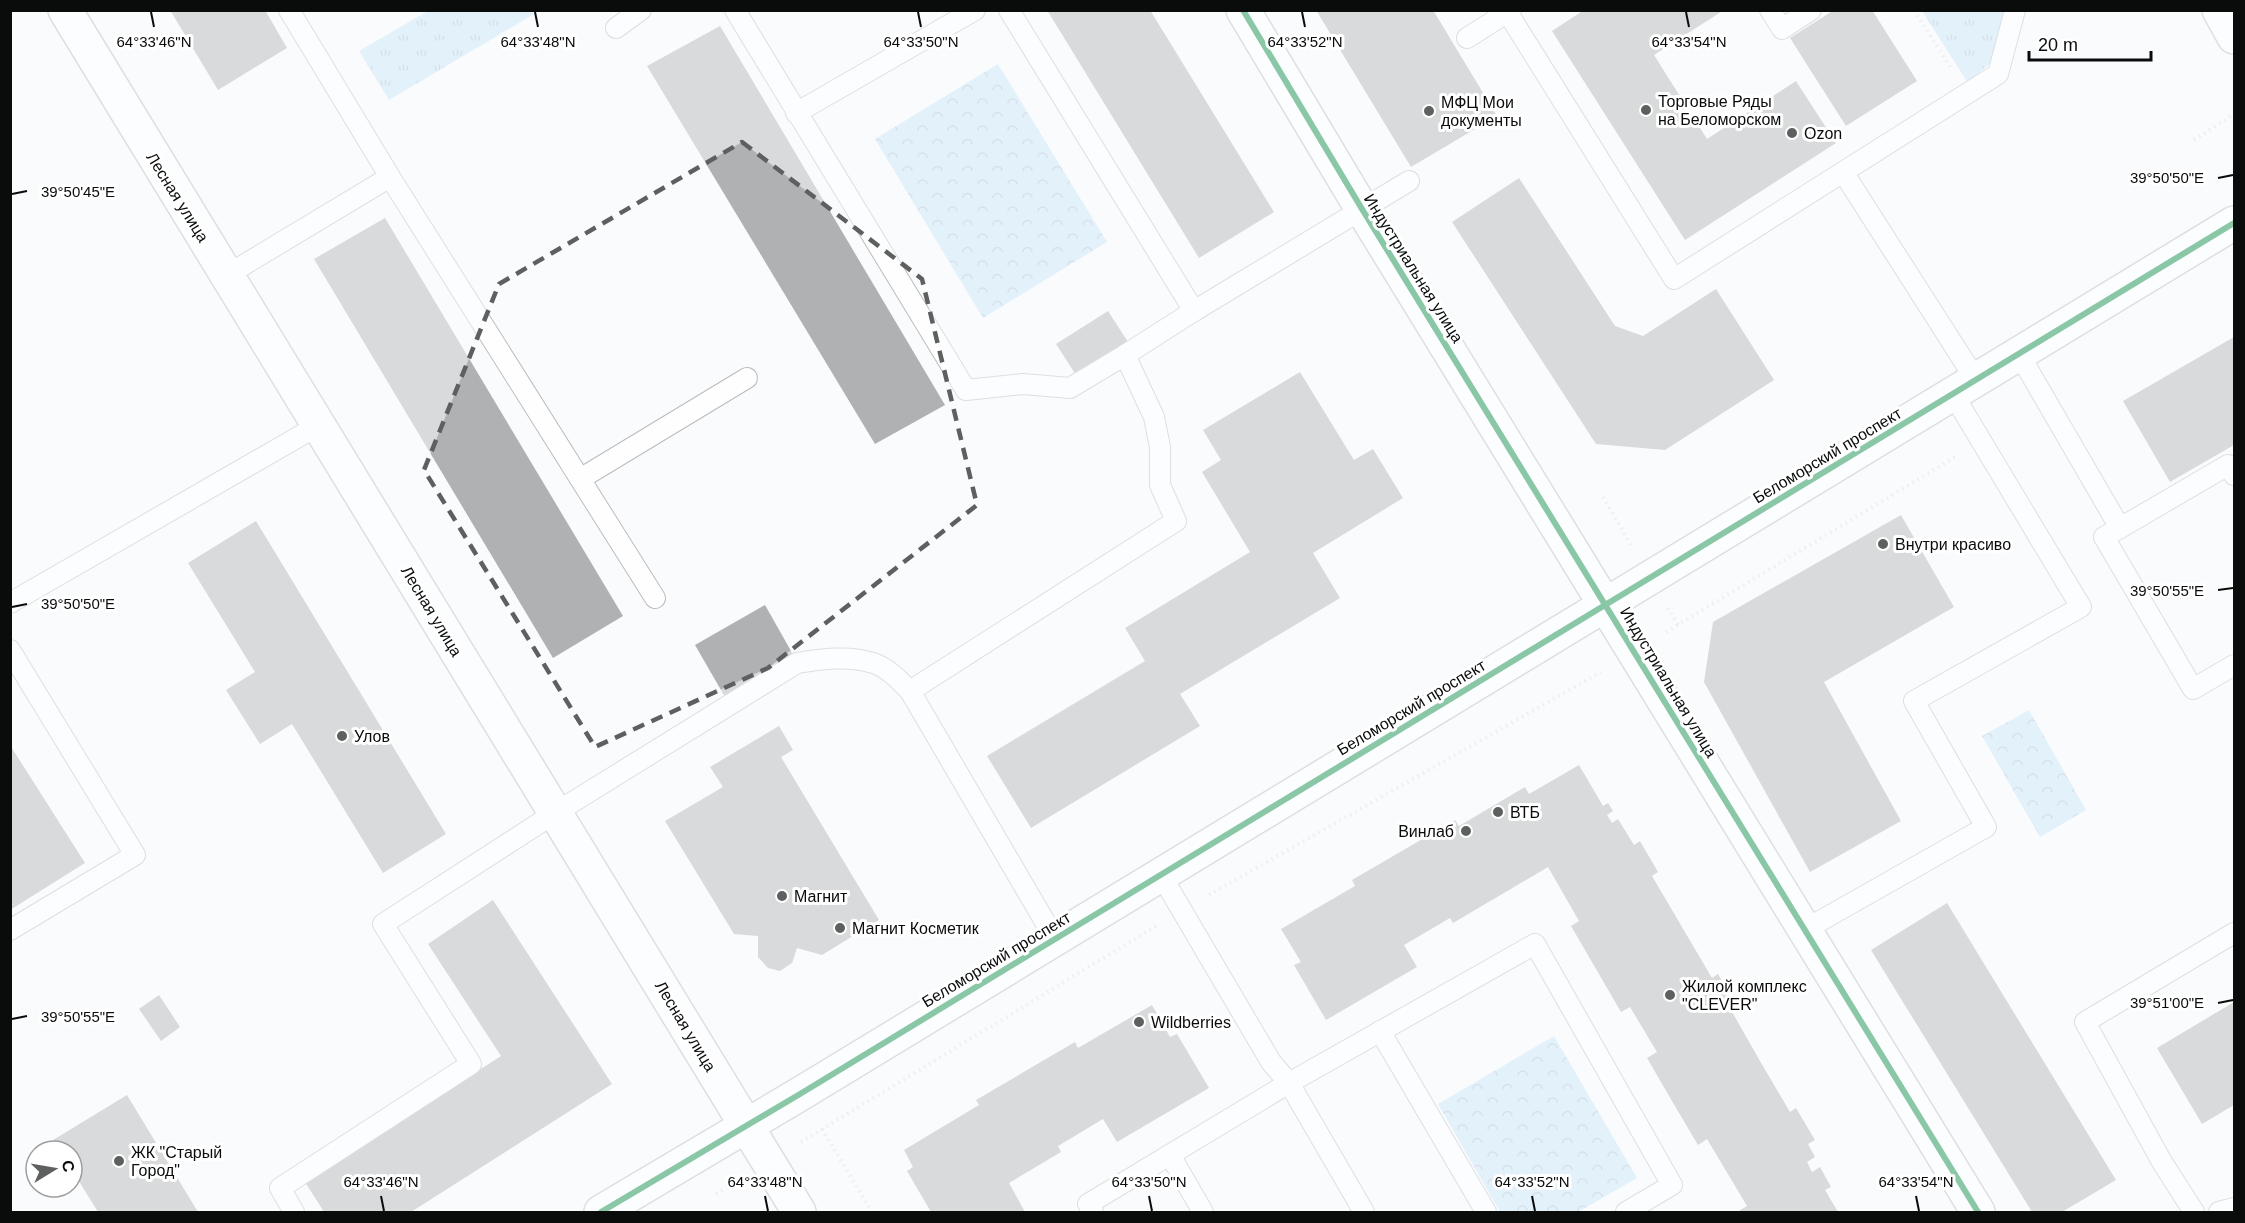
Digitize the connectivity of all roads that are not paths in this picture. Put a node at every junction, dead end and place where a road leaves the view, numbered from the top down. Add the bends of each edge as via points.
1 (65, 10) edge
2 (289, 10) edge
3 (641, 10) edge
4 (735, 10) edge
5 (975, 10) edge
6 (1009, 10) edge
7 (1243, 10) edge
8 (1770, 10) edge
9 (1811, 10) edge
10 (2015, 10) edge
11 (2219, 10) edge
12 (1508, 11) edge
13 (616, 28) dead end
14 (2235, 37) edge
15 (1467, 38) dead end
16 (796, 113) junction
17 (1843, 172) junction
18 (390, 177) junction
19 (1409, 181) dead end
20 (1362, 209) junction
21 (2235, 223) edge
22 (227, 275) junction
23 (1194, 311) junction
24 (2019, 354) junction
25 (1125, 355) junction
26 (747, 378) dead end
27 (1964, 387) junction
28 (318, 425) junction
29 (2235, 475) edge
30 (580, 479) junction
31 (2121, 528) junction
32 (655, 598) dead end
33 (10, 603) edge
34 (1606, 604) junction
35 (10, 650) edge
36 (2235, 665) edge
37 (910, 691) junction
38 (555, 813) junction
39 (1161, 874) junction
40 (1806, 929) junction
41 (10, 930) edge
42 (2235, 933) edge
43 (1055, 939) junction
44 (1380, 1031) junction
45 (1289, 1083) junction
46 (746, 1126) junction
47 (1170, 1155) junction
48 (2235, 1208) edge
49 (294, 1212) edge
50 (601, 1212) edge
51 (799, 1212) edge
52 (1093, 1212) edge
53 (1203, 1212) edge
54 (1364, 1212) edge
55 (1486, 1212) edge
56 (1626, 1212) edge
57 (1978, 1212) edge
58 (2193, 1212) edge
59 (2219, 1212) edge

1 - 22 street, Лесная улица
2 - 18 lane
3 - 13 lane
4 - 16 lane
5 - 16 lane
6 - 23 lane
7 - 20 street, Индустриальная улица
8 - 9 lane via 1782,29
10 - 17 lane via 1998,75
11 - 14 street
12 - 15 lane
12 - 17 lane via 1674,279
16 - 25 lane via 966,390 1023,384 1070,388
17 - 27 lane
18 - 22 lane
18 - 30 lane
19 - 20 lane
20 - 23 lane
20 - 34 street, Индустриальная улица
21 - 24 street, Беломорский проспект
22 - 28 street, Лесная улица
23 - 25 lane
24 - 27 street, Беломорский проспект
24 - 31 lane
25 - 37 lane via 1154,417 1160,447 1160,485 1176,521
26 - 30 lane
27 - 34 street, Беломорский проспект
27 - 40 lane via 1981,441 2080,607 1914,701 1986,827
28 - 33 lane
28 - 38 street, Лесная улица
29 - 31 lane via 2228,465
30 - 32 lane
31 - 36 lane via 2104,537 2193,689
34 - 39 street, Беломорский проспект
34 - 40 street, Индустриальная улица
35 - 41 lane via 135,855
37 - 38 lane via 873,663 831,658 797,663
37 - 43 lane
38 - 46 street, Лесная улица
38 - 49 lane via 383,924 471,1064 280,1188
39 - 43 street, Беломорский проспект
39 - 45 lane via 1271,1062
40 - 57 street, Индустриальная улица
42 - 58 lane via 2085,1022
43 - 46 street, Беломорский проспект
44 - 45 lane
44 - 55 lane
44 - 56 lane via 1535,944 1672,1185
45 - 47 lane
45 - 54 lane
46 - 50 street, Беломорский проспект
46 - 51 street, Лесная улица
47 - 52 lane via 1088,1204
47 - 53 lane
48 - 59 lane

